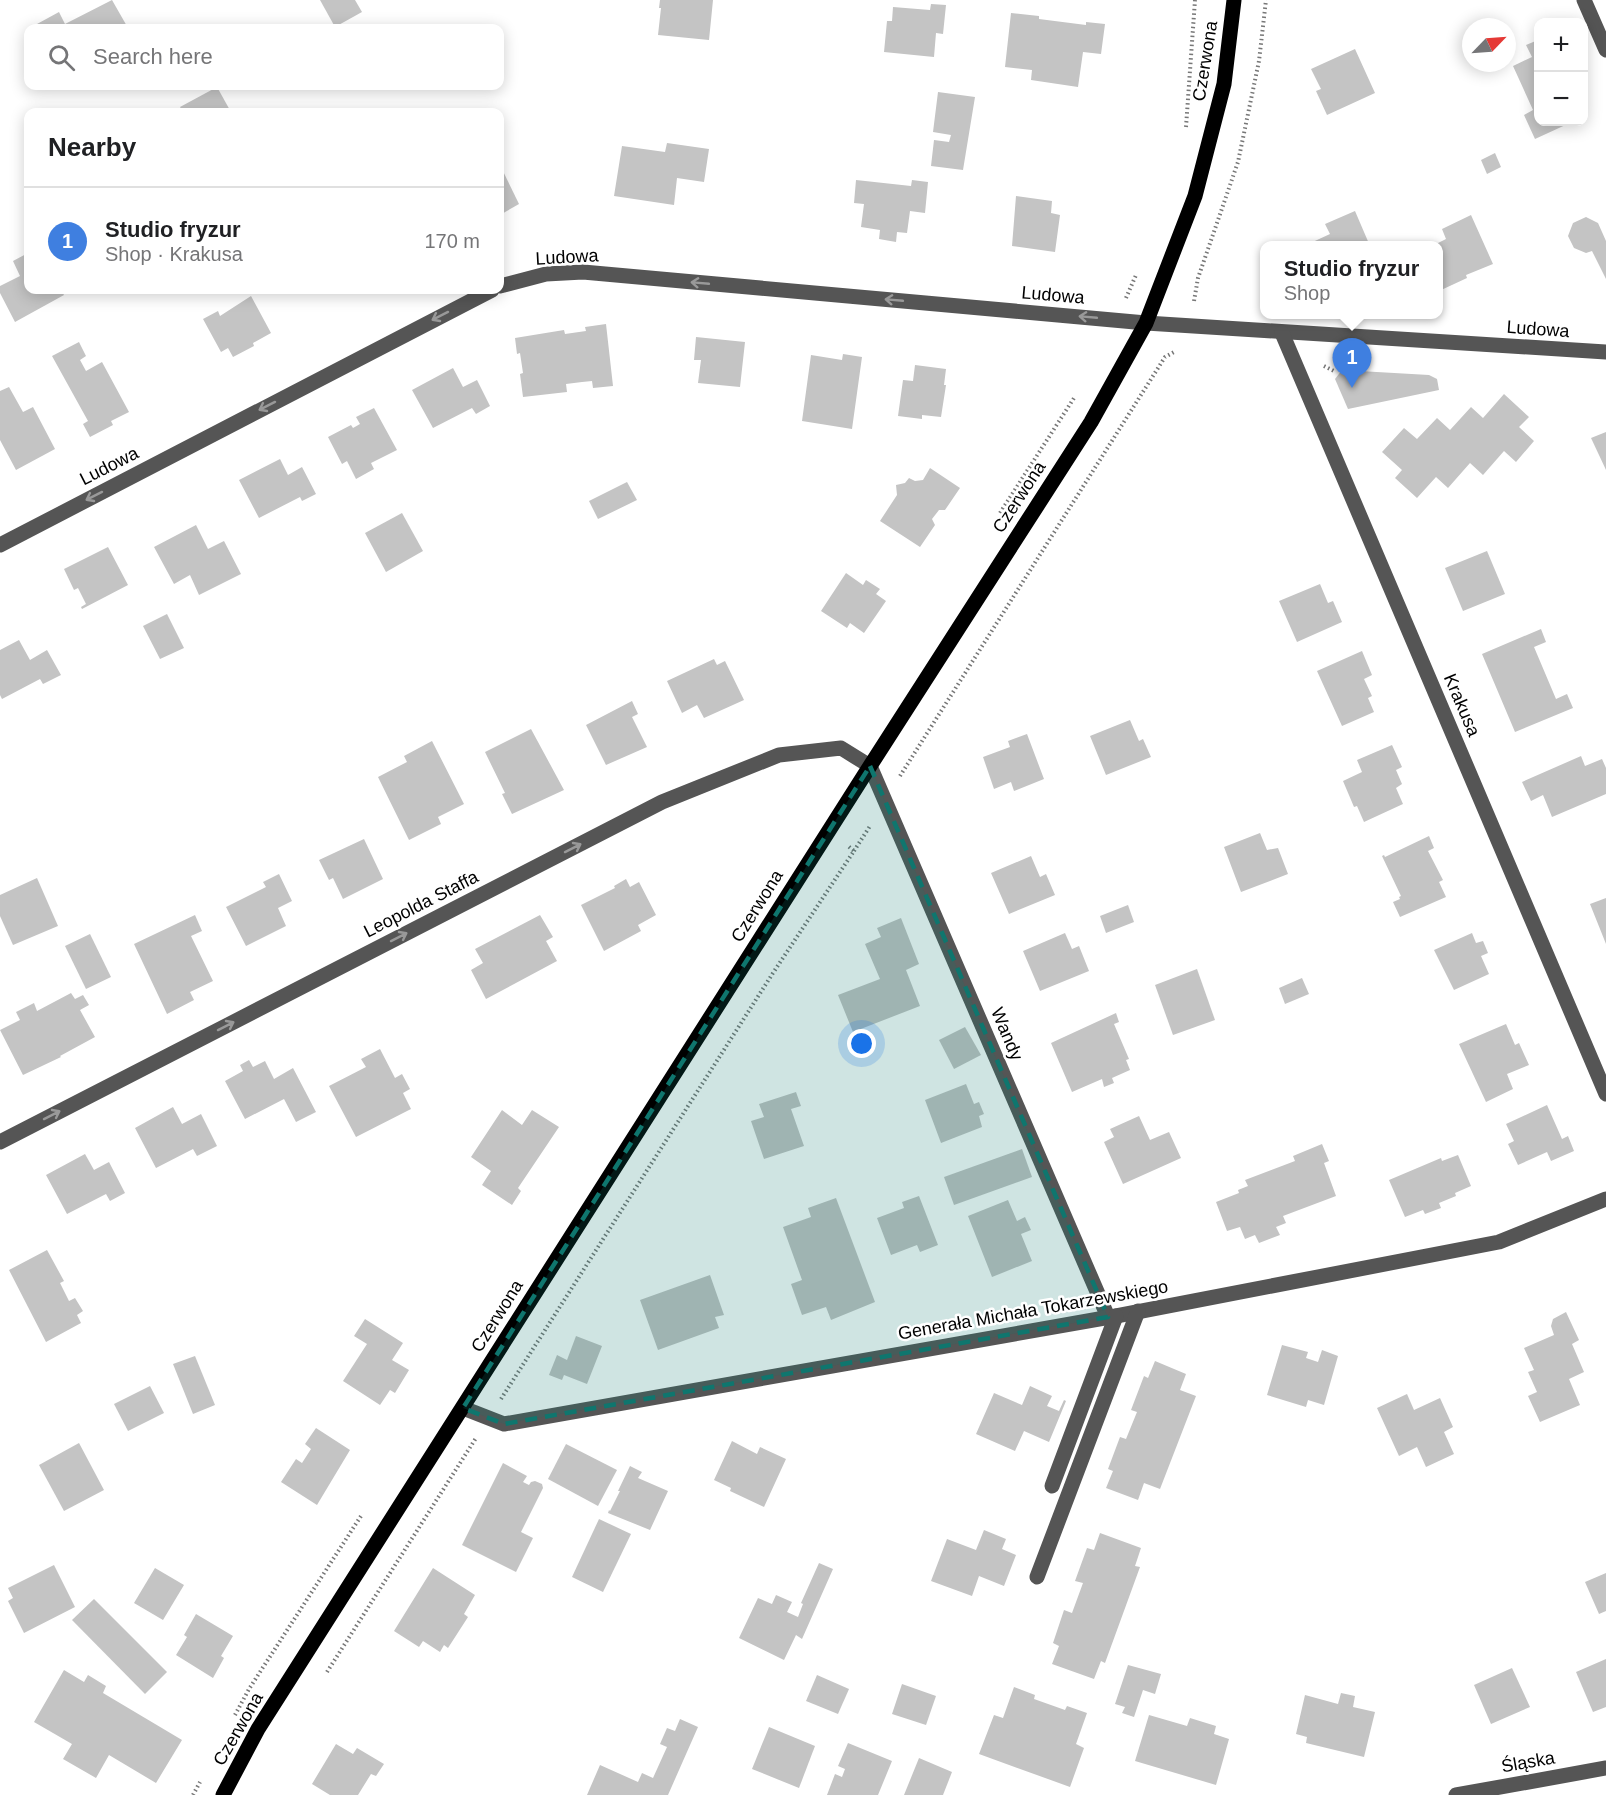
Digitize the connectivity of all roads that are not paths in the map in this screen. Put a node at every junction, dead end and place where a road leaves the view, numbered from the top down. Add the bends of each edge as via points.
1 (1234, 0) edge
2 (1584, 0) edge
3 (1606, 50) edge
4 (504, 285) edge
5 (484, 294) edge
6 (1146, 323) junction
7 (1282, 333) junction
8 (1606, 352) edge
9 (0, 545) edge
10 (870, 766) junction
11 (1606, 1094) edge
12 (0, 1142) edge
13 (1606, 1199) edge
14 (1138, 1311) junction
15 (1112, 1316) junction
16 (462, 1408) junction
17 (1052, 1485) dead end
18 (1037, 1577) dead end
19 (1606, 1768) edge
20 (223, 1795) edge
21 (1456, 1795) edge

1 - 6 main road, Czerwona via 1224,84 1195,196
2 - 3 street
6 -> 4 street, Ludowa via 583,272 546,274
5 -> 9 street, Ludowa
6 - 7 street, Ludowa
6 - 10 main road, Czerwona via 1090,422
7 - 8 street, Ludowa
7 - 11 street, Krakusa
12 -> 10 street, Leopolda Staffa via 662,802 779,755 841,748
10 - 15 street, Wandy
10 - 16 main road, Czerwona
13 - 14 street, Generała Michała Tokarzewskiego via 1499,1242
14 - 15 street, Generała Michała Tokarzewskiego
14 - 18 street
15 - 16 street, Generała Michała Tokarzewskiego via 504,1424
15 - 17 street
16 - 20 main road, Czerwona via 258,1729
19 - 21 street, Śląska

